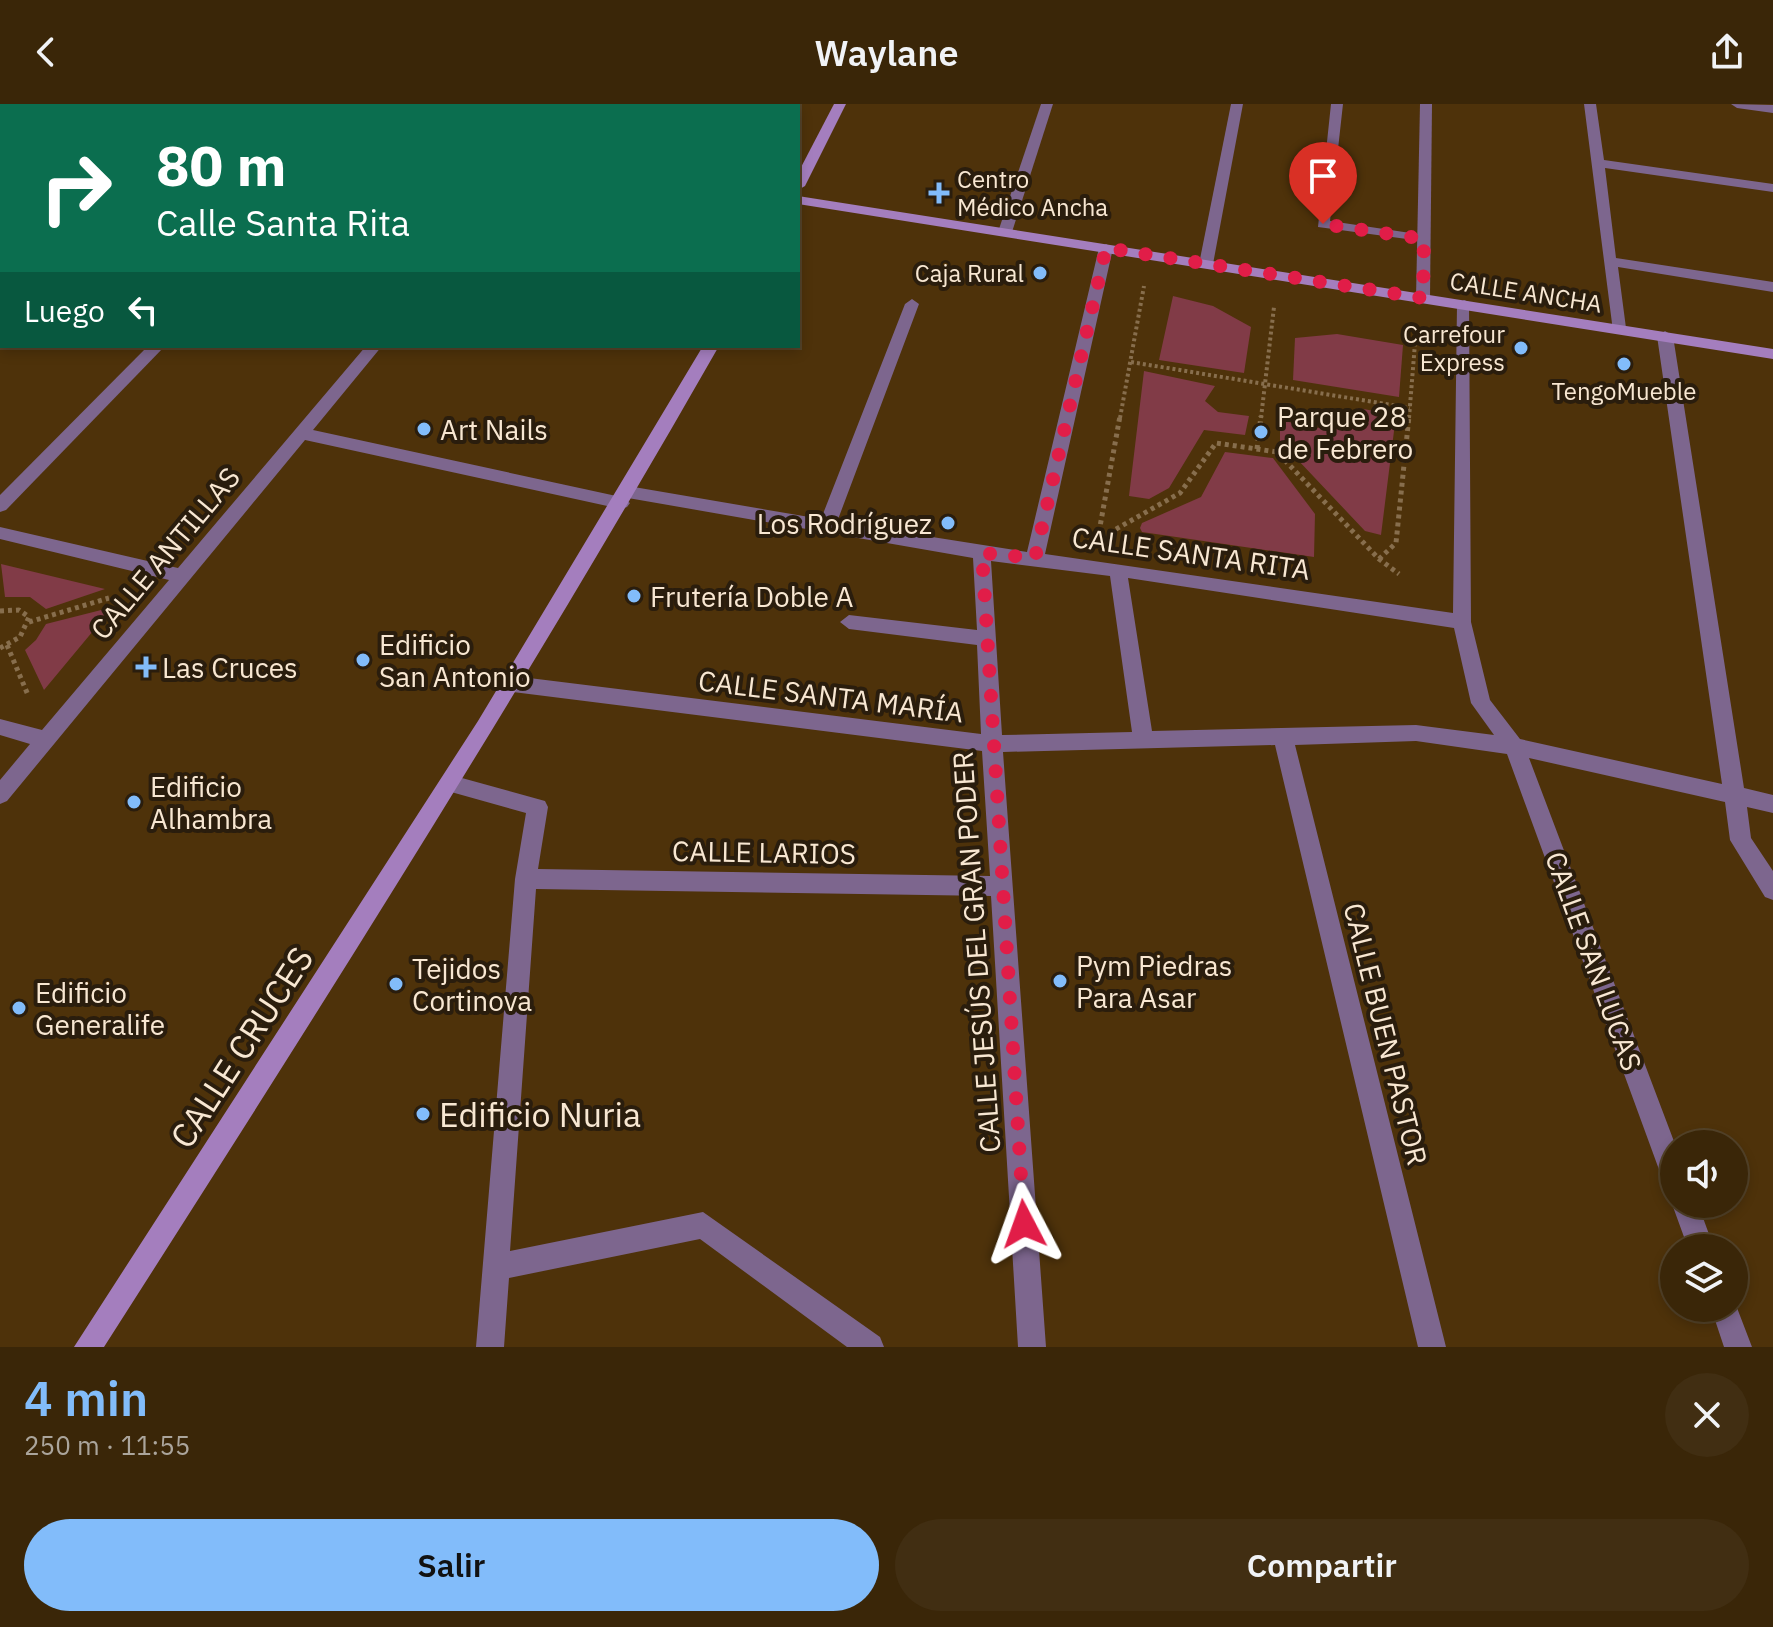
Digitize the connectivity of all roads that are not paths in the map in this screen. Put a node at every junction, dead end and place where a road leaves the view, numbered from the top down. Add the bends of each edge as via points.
1 (840, 104) edge
2 (1047, 104) edge
3 (1237, 104) edge
4 (1337, 104) edge
5 (1426, 104) edge
6 (1590, 104) edge
7 (1737, 104) edge
8 (1773, 109) edge
9 (1596, 163) junction
10 (800, 182) edge
11 (1773, 188) edge
12 (800, 200) edge
13 (1005, 232) junction
14 (1424, 239) junction
15 (1106, 248) junction
16 (1609, 261) junction
17 (1206, 264) junction
18 (1773, 287) edge
19 (1423, 298) junction
20 (912, 304) dead end
21 (1464, 305) junction
22 (1618, 328) junction
23 (1665, 336) junction
24 (155, 348) edge
25 (372, 348) edge
26 (710, 348) edge
27 (1773, 354) edge
28 (301, 433) junction
29 (624, 498) junction
30 (0, 506) edge
31 (827, 525) junction
32 (0, 533) edge
33 (982, 553) junction
34 (1035, 558) junction
35 (1118, 570) junction
36 (183, 576) junction
37 (849, 622) dead end
38 (1462, 622) junction
39 (988, 639) junction
40 (513, 684) junction
41 (0, 727) edge
42 (1283, 736) junction
43 (46, 740) junction
44 (1144, 742) junction
45 (992, 744) junction
46 (1514, 746) junction
47 (451, 784) junction
48 (1733, 794) junction
49 (0, 795) edge
50 (1773, 804) edge
51 (526, 879) junction
52 (1002, 886) junction
53 (1773, 890) edge
54 (1660, 1137) edge
55 (494, 1268) junction
56 (1729, 1322) edge
57 (88, 1347) edge
58 (490, 1347) edge
59 (870, 1347) edge
60 (1032, 1347) edge
61 (1432, 1347) edge
62 (1738, 1347) edge

1 - 10 main road
2 - 13 street
3 - 17 street
4 - 14 street via 1323,224
5 - 14 street
6 - 9 street
7 - 8 street
9 - 11 street
9 - 16 street
12 - 13 main road, CALLE ANCHA
13 - 15 main road, CALLE ANCHA
14 - 19 street
15 - 17 main road, CALLE ANCHA
15 - 34 street
16 - 18 street
16 - 22 street
17 - 19 main road, CALLE ANCHA
19 - 21 main road, CALLE ANCHA
20 - 31 street
21 - 22 main road, CALLE ANCHA
21 - 38 street, CALLE SAN LUCAS
22 - 23 main road, CALLE ANCHA
23 - 27 main road, CALLE ANCHA
23 - 48 street
24 - 30 street
25 - 28 street, CALLE ANTILLAS
26 - 29 main road, CALLE CRUCES
28 - 29 street, CALLE SANTA RITA
28 - 36 street, CALLE ANTILLAS
29 - 31 street, CALLE SANTA RITA
29 - 40 main road, CALLE CRUCES
31 - 33 street, CALLE SANTA RITA
32 - 36 street
33 - 34 street, CALLE SANTA RITA
33 - 39 street, CALLE JESÚS DEL GRAN PODER
34 - 35 street, CALLE SANTA RITA
35 - 38 street, CALLE SANTA RITA
35 - 44 street
36 - 43 street, CALLE ANTILLAS
37 - 39 street
38 - 46 street, CALLE SAN LUCAS via 1481,703
39 - 45 street, CALLE JESÚS DEL GRAN PODER
40 - 45 street, CALLE SANTA MARÍA
40 - 47 main road, CALLE CRUCES
41 - 43 street
42 - 44 street, CALLE SANTA MARÍA
42 - 46 street, CALLE SANTA MARÍA via 1416,733
42 - 61 street, CALLE BUEN PASTOR
43 - 49 street, CALLE ANTILLAS
44 - 45 street, CALLE SANTA MARÍA
45 - 52 street, CALLE JESÚS DEL GRAN PODER
46 - 48 street, CALLE SANTA MARÍA
46 - 54 street, CALLE SAN LUCAS
47 - 51 street via 538,807
47 - 57 main road, CALLE CRUCES
48 - 50 street, CALLE SANTA MARÍA
48 - 53 street via 1741,840
51 - 52 street, CALLE LARIOS
51 - 55 street
52 - 60 street, CALLE JESÚS DEL GRAN PODER
55 - 58 street
55 - 59 street via 703,1225
56 - 62 street

